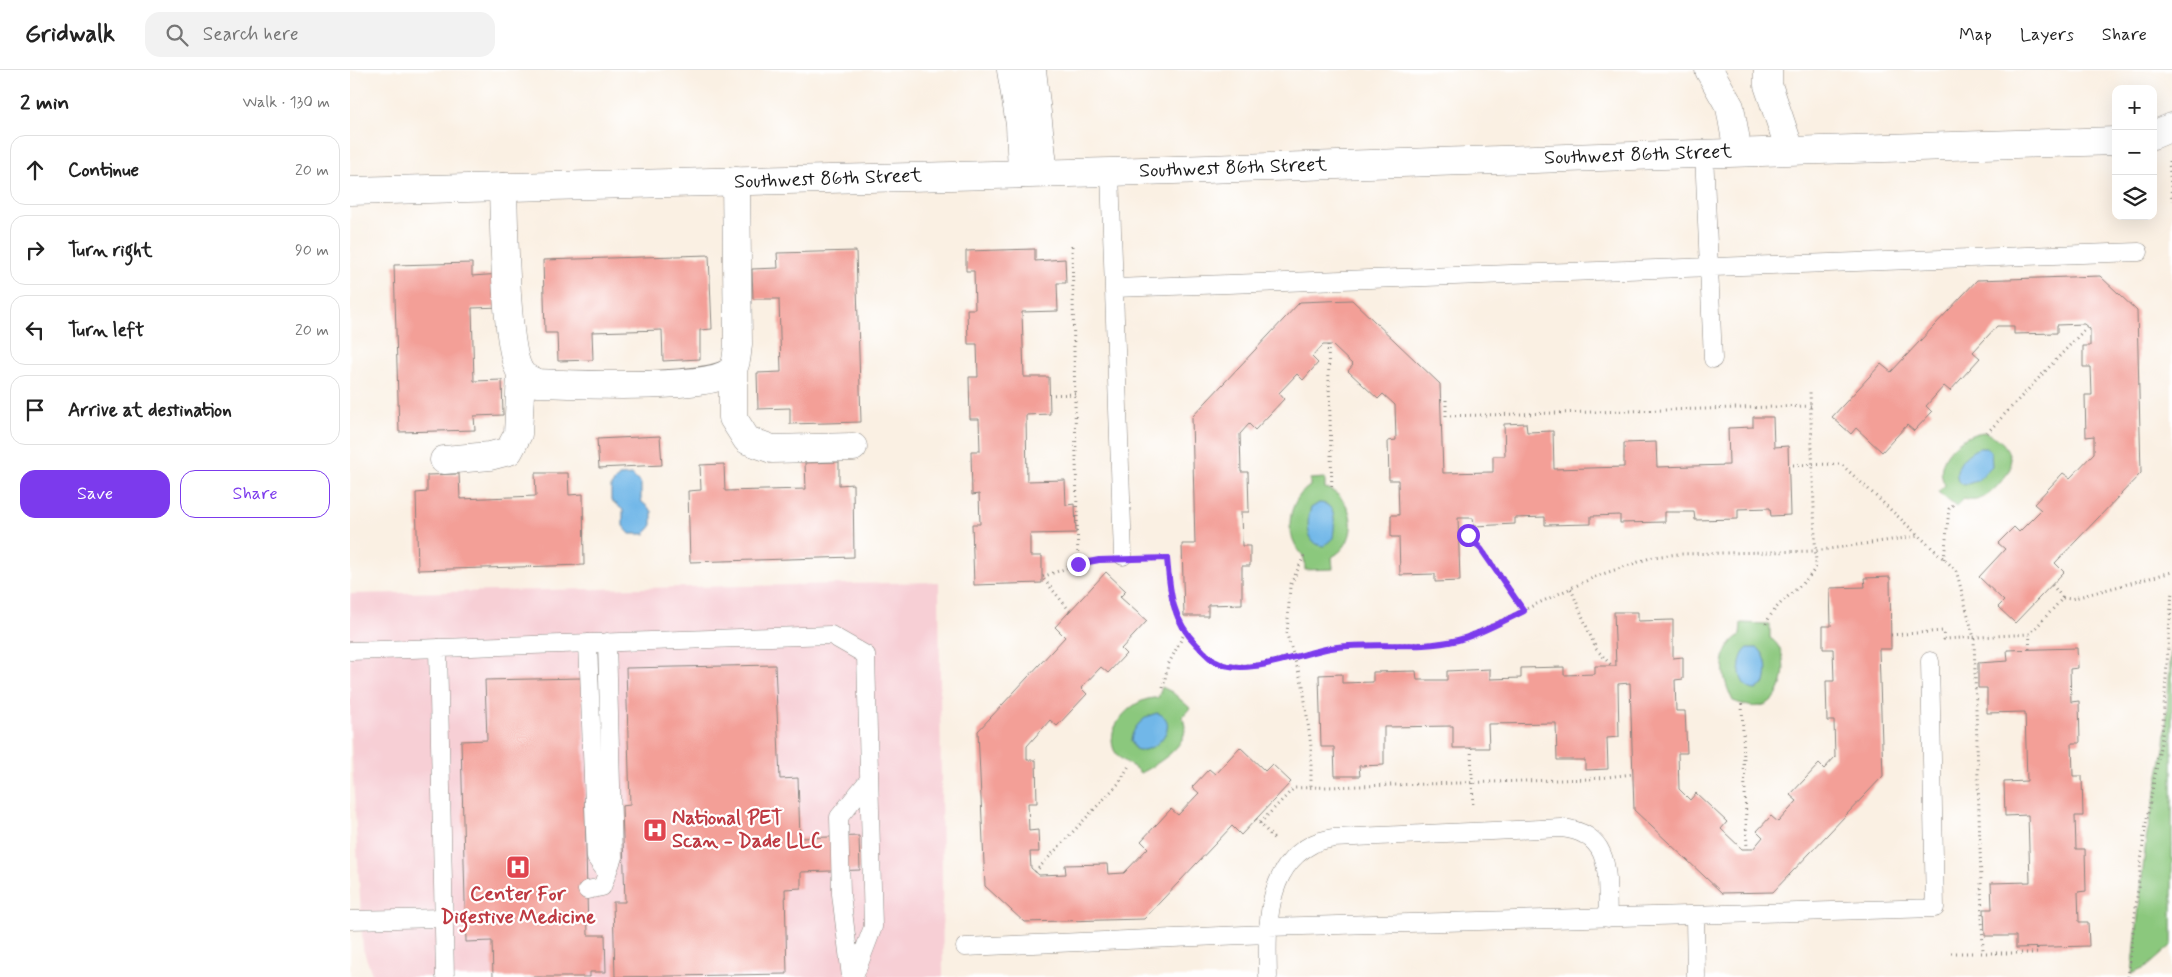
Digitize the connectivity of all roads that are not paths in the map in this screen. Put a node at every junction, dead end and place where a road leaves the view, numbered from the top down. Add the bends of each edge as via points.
1 (1011, 70) edge
2 (1032, 70) edge
3 (1709, 70) edge
4 (1764, 75) edge
5 (2172, 127) edge
6 (2112, 141) edge
7 (2161, 145) edge
8 (1790, 150) junction
9 (1738, 152) junction
10 (1704, 153) junction
11 (1110, 172) junction
12 (1033, 173) junction
13 (736, 181) junction
14 (503, 187) junction
15 (350, 191) edge
16 (2139, 252) dead end
17 (1708, 269) junction
18 (1114, 288) junction
19 (1713, 359) dead end
20 (733, 369) junction
21 (521, 375) junction
22 (853, 447) dead end
23 (444, 460) dead end
24 (1115, 558) road end
25 (608, 642) junction
26 (588, 643) junction
27 (438, 648) junction
28 (350, 650) edge
29 (1930, 662) dead end
30 (868, 781) junction
31 (606, 873) junction
32 (587, 890) dead end
33 (1695, 916) junction
34 (443, 918) junction
35 (1608, 918) junction
36 (350, 920) edge
37 (1268, 931) junction
38 (965, 947) dead end
39 (446, 977) edge
40 (853, 977) edge
41 (1268, 977) edge
42 (1696, 977) edge

1 - 12 street
2 - 12 street
3 - 9 street via 1730,107
4 - 8 street
5 - 7 street
6 - 8 street, Southwest 86th Street
8 - 9 street, Southwest 86th Street
9 - 10 street, Southwest 86th Street
10 - 11 street, Southwest 86th Street
10 - 17 lane
11 - 12 street, Southwest 86th Street
11 - 18 lane
12 - 13 street, Southwest 86th Street
13 - 14 street, Southwest 86th Street
13 - 20 street via 738,344
14 - 15 street, Southwest 86th Street
14 - 21 street via 510,332 513,358
16 - 17 lane
17 - 18 lane
17 - 19 lane
18 - 24 lane
20 - 21 street via 712,380 691,383 537,383
20 - 22 street via 733,418 747,440 772,449
21 - 23 street via 518,434 510,451
25 - 26 lane
25 - 30 lane via 831,635 866,655
25 - 31 lane via 613,857
26 - 27 lane
26 - 31 lane via 596,858
27 - 28 lane
27 - 34 lane
29 - 33 lane via 1935,908
30 - 40 lane via 873,927
30 - 40 lane via 838,817 841,894
31 - 32 lane via 602,887
33 - 35 lane
33 - 42 lane
34 - 36 lane
34 - 39 lane
35 - 37 lane
35 - 37 lane via 1606,860 1600,847 1589,836 1576,830 1552,828 1353,835 1312,844 1291,860 1275,886
37 - 38 lane
37 - 41 lane

